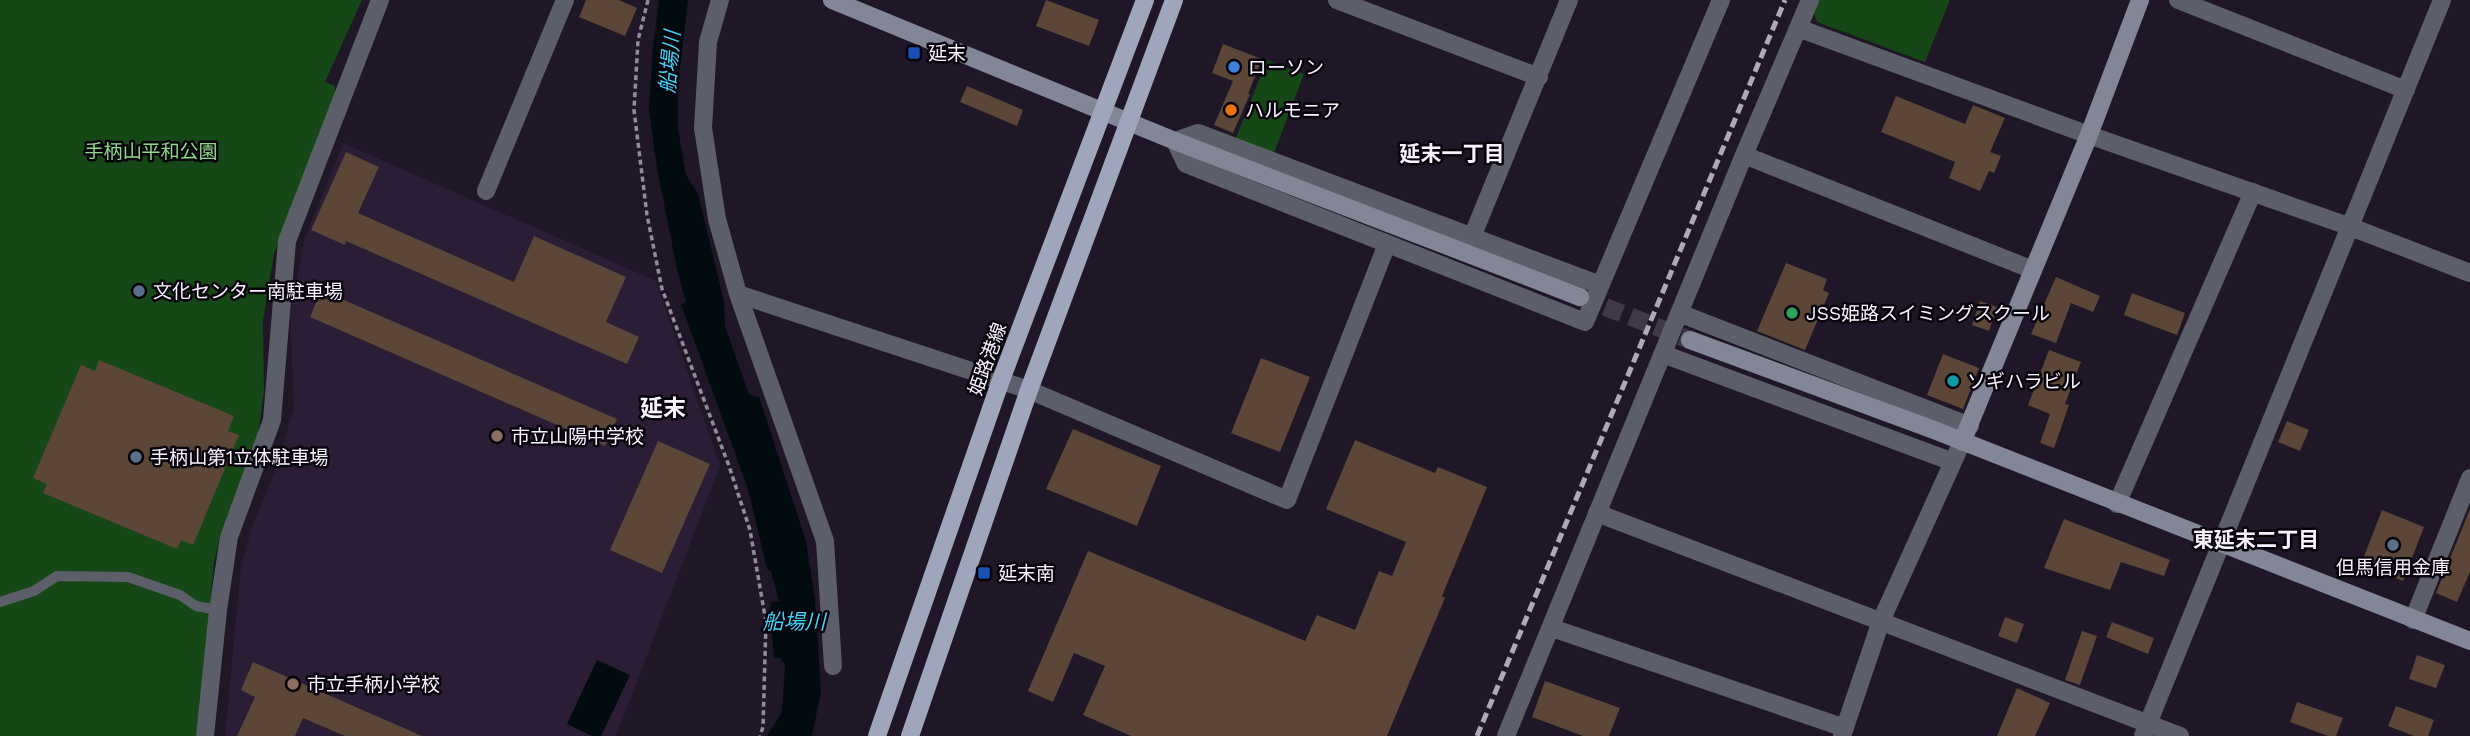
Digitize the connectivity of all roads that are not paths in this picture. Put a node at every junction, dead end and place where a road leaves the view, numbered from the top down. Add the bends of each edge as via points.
1 (380, 0) edge
2 (565, 0) edge
3 (720, 0) edge
4 (832, 0) edge
5 (1145, 0) edge
6 (1174, 0) edge
7 (1336, 0) edge
8 (1569, 0) edge
9 (1721, 0) edge
10 (1810, 0) edge
11 (2140, 0) edge
12 (2178, 0) edge
13 (2442, 0) edge
14 (1798, 28) junction
15 (1539, 77) junction
16 (2406, 90) junction
17 (1105, 111) junction
18 (1128, 121) junction
19 (2090, 135) junction
20 (1175, 141) junction
21 (1744, 155) junction
22 (486, 191) dead end
23 (2253, 192) junction
24 (2351, 227) junction
25 (1472, 237) junction
26 (1387, 244) junction
27 (2033, 270) junction
28 (2470, 273) edge
29 (1600, 285) junction
30 (738, 294) junction
31 (1580, 297) tunnel mouth
32 (1679, 313) junction
33 (1690, 340) tunnel mouth
34 (1663, 354) junction
35 (1001, 380) junction
36 (1029, 390) junction
37 (1966, 434) junction
38 (1953, 462) junction
39 (2470, 478) edge
40 (2117, 504) junction
41 (2464, 511) edge
42 (1597, 513) junction
43 (2222, 546) junction
44 (0, 602) edge
45 (218, 610) junction
46 (2413, 620) junction
47 (1881, 621) junction
48 (1552, 628) junction
49 (2470, 641) edge
50 (833, 666) dead end
51 (2146, 730) edge
52 (1844, 732) edge
53 (205, 736) edge
54 (877, 736) edge
55 (910, 736) edge
56 (1506, 736) edge
57 (2180, 736) edge

1 - 45 street via 287,241 272,420 229,537
2 - 22 street
3 - 30 street via 708,42 703,128 717,219
4 - 17 street
5 - 17 main road, 姫路港線
6 - 18 main road
7 - 15 street
8 - 15 street
9 - 29 street
10 - 14 street
11 - 19 street
12 - 16 street
13 - 16 street
14 - 19 street
14 - 21 street
15 - 25 street
16 - 24 street
17 - 18 street
17 - 35 main road, 姫路港線
18 - 20 street
18 - 36 main road
19 - 23 street
19 - 27 street
20 - 25 street via 1198,133
20 - 26 street via 1186,164
20 - 31 street
21 - 27 street
21 - 32 street
23 - 24 street
23 - 40 street
24 - 28 street
24 - 43 street
25 - 29 street
26 - 29 street via 1585,322
26 - 36 street via 1287,500
27 - 37 street
30 - 35 street
30 - 50 street via 825,541
32 - 34 street
32 - 37 street
33 - 37 street
34 - 38 street
34 - 42 street
35 - 36 street
35 - 54 main road, 姫路港線
36 - 55 main road
37 - 38 street
37 - 40 street
38 - 47 street
39 - 41 street
40 - 43 street
41 - 46 street
42 - 47 street
42 - 48 street
43 - 46 street
43 - 51 street
44 - 45 lane via 34,591 57,576 128,577
45 - 53 street
46 - 49 street
47 - 51 street
47 - 52 street
48 - 52 street
48 - 56 street
51 - 57 street

